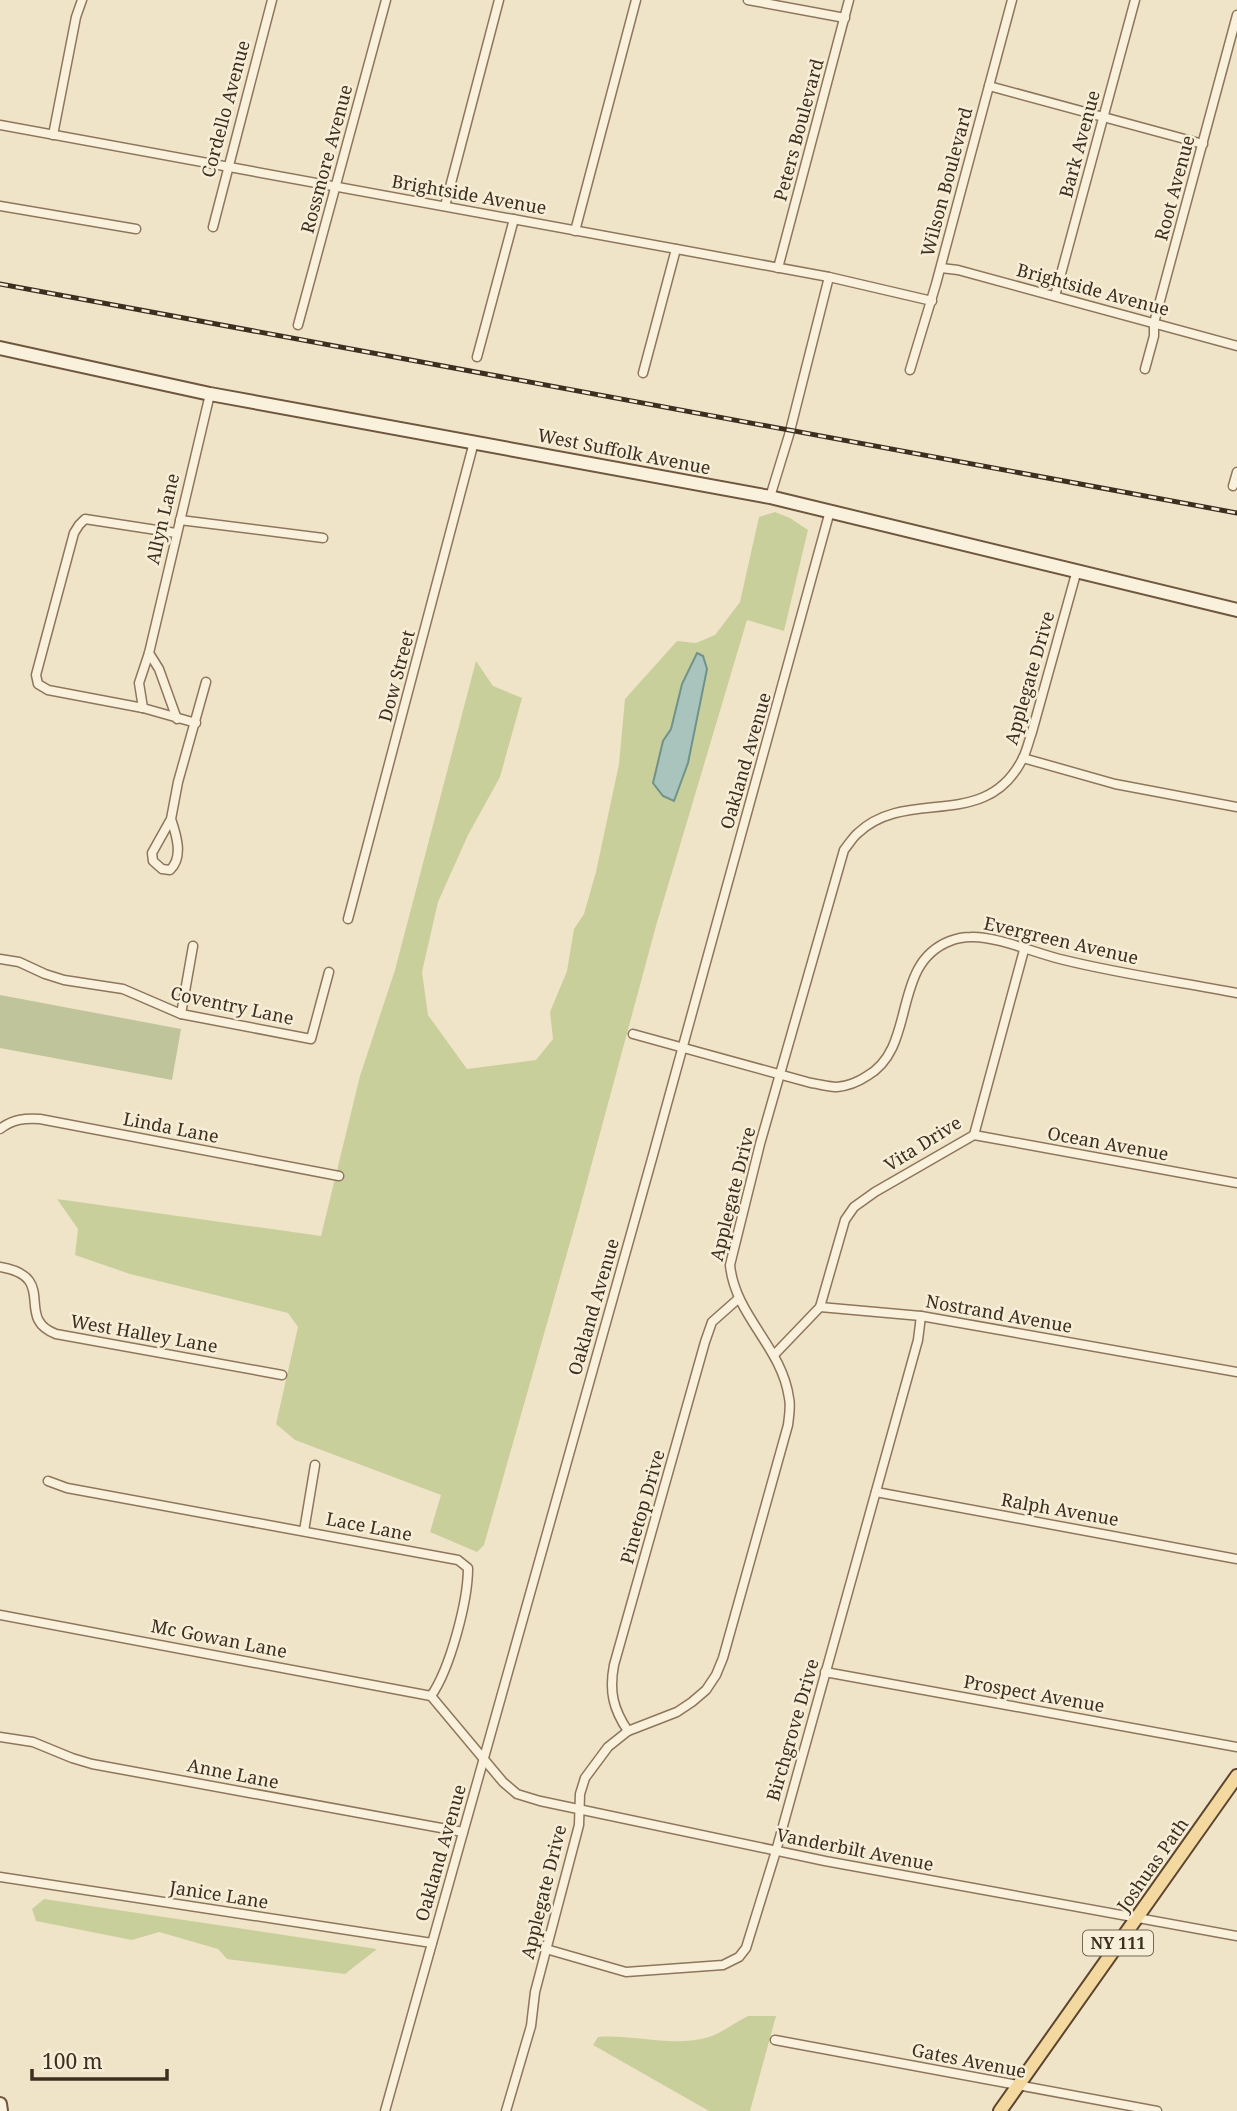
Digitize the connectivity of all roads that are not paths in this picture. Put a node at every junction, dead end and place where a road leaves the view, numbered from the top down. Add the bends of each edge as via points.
1 (82, 0) edge
2 (272, 0) edge
3 (386, 0) edge
4 (499, 0) edge
5 (636, 0) edge
6 (748, 0) edge
7 (849, 0) edge
8 (1012, 0) edge
9 (1135, 0) edge
10 (1237, 15) edge
11 (845, 18) junction
12 (989, 86) junction
13 (1103, 117) junction
14 (0, 125) edge
15 (53, 135) junction
16 (1203, 144) junction
17 (227, 167) junction
18 (336, 187) junction
19 (0, 206) edge
20 (445, 206) junction
21 (514, 219) junction
22 (213, 227) dead end
23 (136, 229) dead end
24 (575, 231) junction
25 (676, 249) junction
26 (778, 268) junction
27 (941, 268) junction
28 (829, 277) junction
29 (1055, 296) junction
30 (932, 301) junction
31 (1154, 323) junction
32 (298, 325) dead end
33 (1237, 346) edge
34 (0, 348) edge
35 (477, 357) dead end
36 (1144, 369) dead end
37 (910, 370) dead end
38 (643, 373) dead end
39 (210, 394) junction
40 (474, 442) junction
41 (1237, 472) edge
42 (1233, 486) dead end
43 (770, 497) junction
44 (830, 511) junction
45 (180, 520) junction
46 (176, 533) junction
47 (323, 538) dead end
48 (1076, 570) junction
49 (1237, 610) edge
50 (149, 653) junction
51 (206, 682) dead end
52 (143, 708) junction
53 (177, 719) junction
54 (196, 723) junction
55 (1023, 758) junction
56 (1237, 807) edge
57 (171, 819) junction
58 (348, 919) dead end
59 (193, 946) dead end
60 (1024, 950) junction
61 (0, 959) edge
62 (329, 972) dead end
63 (1237, 993) edge
64 (180, 1014) junction
65 (633, 1034) dead end
66 (682, 1047) junction
67 (781, 1075) junction
68 (0, 1129) edge
69 (974, 1135) junction
70 (339, 1176) dead end
71 (1237, 1183) edge
72 (0, 1266) edge
73 (738, 1299) junction
74 (820, 1307) junction
75 (922, 1316) junction
76 (774, 1355) junction
77 (1237, 1372) edge
78 (282, 1375) dead end
79 (315, 1465) dead end
80 (48, 1481) dead end
81 (876, 1492) junction
82 (304, 1531) junction
83 (1237, 1559) edge
84 (0, 1615) edge
85 (825, 1672) junction
86 (431, 1696) junction
87 (628, 1731) junction
88 (0, 1737) edge
89 (1237, 1747) edge
90 (484, 1759) junction
91 (1237, 1776) edge
92 (579, 1809) junction
93 (463, 1832) junction
94 (776, 1851) junction
95 (0, 1877) edge
96 (1136, 1918) junction
97 (1237, 1936) edge
98 (432, 1943) junction
99 (546, 1949) junction
100 (775, 2040) dead end
101 (1018, 2086) junction
102 (0, 2104) edge
103 (1, 2111) edge
104 (385, 2111) edge
105 (506, 2111) edge
106 (1000, 2111) edge
107 (1157, 2111) edge

1 - 15 street
2 - 17 street, Cordello Avenue
3 - 18 street, Rossmore Avenue
4 - 20 street
5 - 24 street
6 - 11 street
7 - 11 street, Peters Boulevard
8 - 12 street, Wilson Boulevard
9 - 13 street, Bark Avenue
10 - 16 street, Root Avenue
11 - 26 street, Peters Boulevard
12 - 13 street
12 - 27 street, Wilson Boulevard
13 - 16 street
13 - 29 street, Bark Avenue
14 - 15 street, Brightside Avenue
15 - 17 street, Brightside Avenue
16 - 31 street, Root Avenue
17 - 18 street, Brightside Avenue
17 - 22 street, Cordello Avenue
18 - 20 street, Brightside Avenue
18 - 32 street, Rossmore Avenue
19 - 23 street
20 - 21 street, Brightside Avenue
21 - 24 street, Brightside Avenue
21 - 35 street
24 - 25 street, Brightside Avenue
25 - 26 street, Brightside Avenue
25 - 38 street
26 - 28 street, Brightside Avenue
27 - 29 street, Brightside Avenue
27 - 30 street, Wilson Boulevard
28 - 30 street, Brightside Avenue
28 - 43 street
29 - 31 street, Brightside Avenue
30 - 37 street, Wilson Boulevard
31 - 33 street, Brightside Avenue
31 - 36 street, Root Avenue
34 - 39 main road, West Suffolk Avenue
39 - 40 main road, West Suffolk Avenue
39 - 45 street, Allyn Lane
40 - 43 main road, West Suffolk Avenue
40 - 58 street, Dow Street
41 - 42 street
43 - 44 main road, West Suffolk Avenue
44 - 48 main road, West Suffolk Avenue
44 - 66 street, Oakland Avenue
45 - 46 street, Allyn Lane
45 - 47 street
46 - 50 street, Allyn Lane
46 - 52 street via 85,519 79,525 36,675 38,684 48,690
48 - 49 main road, West Suffolk Avenue
48 - 55 street, Applegate Drive
50 - 52 street, Allyn Lane via 139,683
50 - 53 street
51 - 54 street
52 - 53 street
53 - 54 street
54 - 57 street
55 - 56 street via 1115,784
55 - 67 street, Applegate Drive via 1009,779 991,793 969,804 914,809 880,818 858,832 844,850
57 - 57 street via 152,853 162,869 170,870 177,860
59 - 64 street
60 - 63 street, Evergreen Avenue
60 - 67 street, Evergreen Avenue via 981,938 950,941 919,964 894,1044 887,1060 872,1073 838,1087
60 - 69 street, Vita Drive
61 - 64 street, Coventry Lane via 64,980 123,989
62 - 64 street, Coventry Lane via 311,1039
65 - 66 street, Evergreen Avenue
66 - 67 street, Evergreen Avenue
66 - 90 street, Oakland Avenue
67 - 73 street, Applegate Drive via 732,1253 732,1282
68 - 70 street, Linda Lane via 24,1118 40,1119
69 - 71 street, Ocean Avenue
69 - 74 street, Vita Drive via 855,1207 845,1220
72 - 78 street, West Halley Lane via 28,1277 37,1317 44,1329 56,1334
73 - 76 street, Applegate Drive
73 - 87 street, Pinetop Drive via 712,1322 705,1342 614,1665 612,1702
74 - 75 street, Nostrand Avenue
74 - 76 street
75 - 77 street, Nostrand Avenue
75 - 81 street, Birchgrove Drive
76 - 87 street, Applegate Drive via 790,1399 788,1425 723,1658 706,1690 692,1702
79 - 82 street
80 - 82 street, Lace Lane via 80,1491
81 - 83 street, Ralph Avenue
81 - 85 street, Birchgrove Drive
82 - 86 street, Lace Lane via 458,1560 468,1568 468,1589 441,1682
84 - 86 street, Mc Gowan Lane
85 - 89 street, Prospect Avenue
85 - 94 street, Birchgrove Drive
86 - 90 street
87 - 92 street, Applegate Drive via 596,1760 585,1778
88 - 93 street, Anne Lane via 33,1742 92,1764
90 - 92 street, Vanderbilt Avenue via 517,1794
90 - 93 street, Oakland Avenue
91 - 96 main road, Joshuas Path / NY 111
92 - 94 street, Vanderbilt Avenue
92 - 99 street, Applegate Drive via 579,1825
93 - 98 street, Oakland Avenue
94 - 96 street, Vanderbilt Avenue
94 - 99 street, Birchgrove Drive via 746,1948 723,1965 626,1972
95 - 98 street, Janice Lane
96 - 97 street, Vanderbilt Avenue
96 - 101 main road, Joshuas Path / NY 111
98 - 104 street, Oakland Avenue
99 - 105 street, Applegate Drive via 534,1992 531,2026
100 - 101 street, Gates Avenue
101 - 106 main road, Joshuas Path / NY 111
101 - 107 street, Gates Avenue
102 - 103 main road

